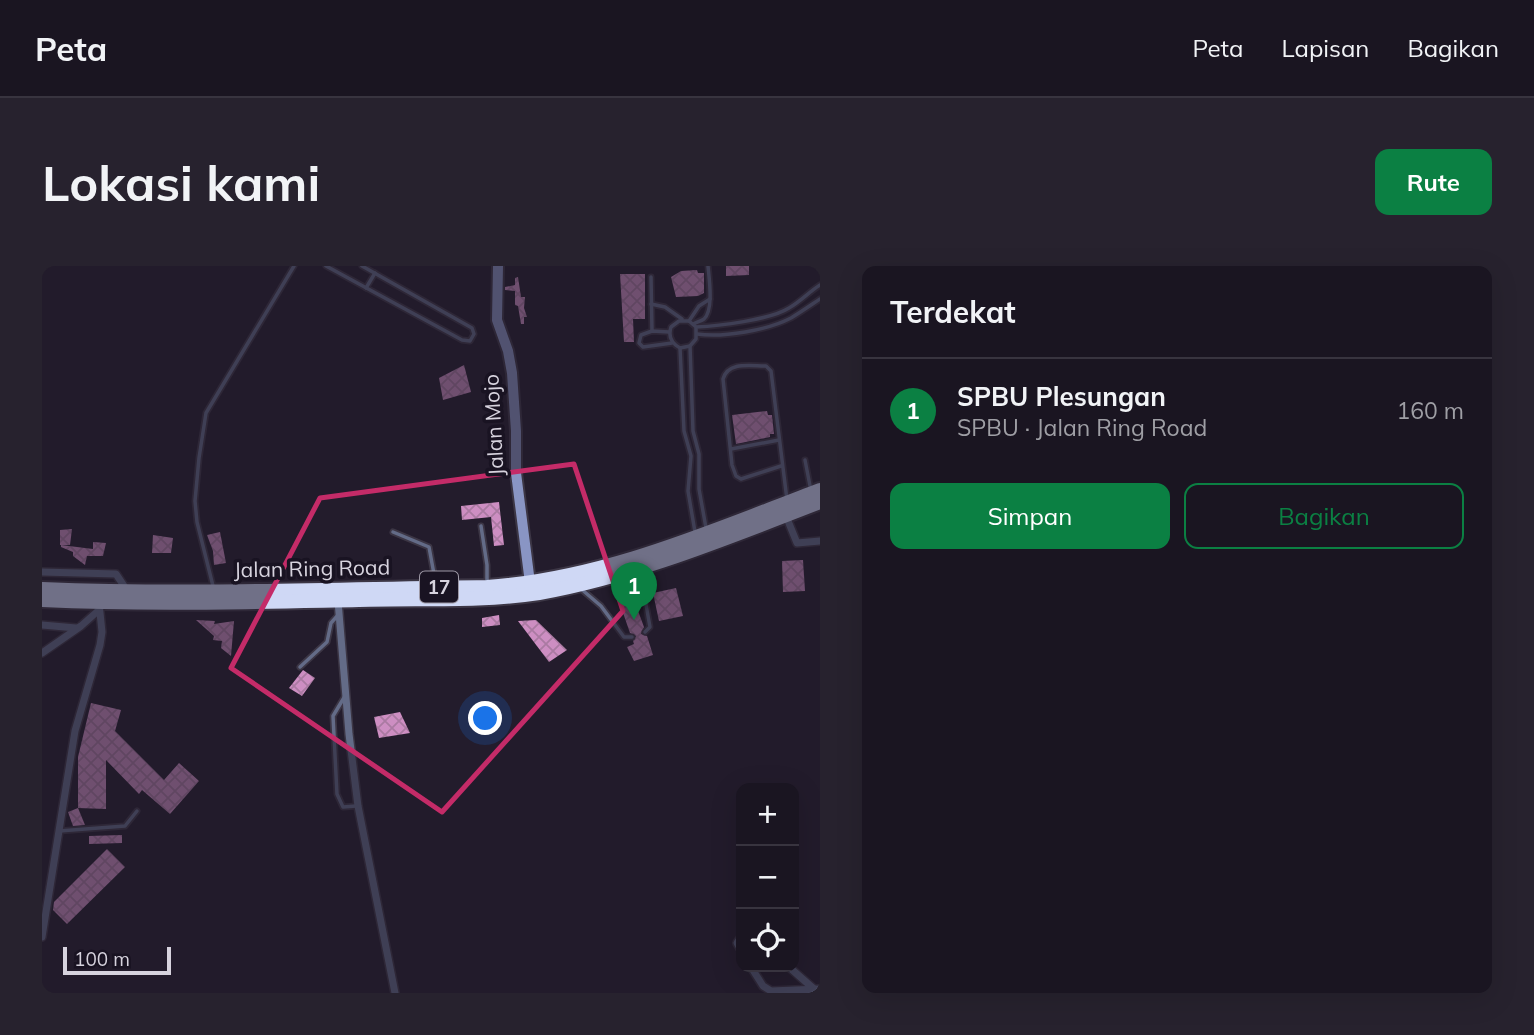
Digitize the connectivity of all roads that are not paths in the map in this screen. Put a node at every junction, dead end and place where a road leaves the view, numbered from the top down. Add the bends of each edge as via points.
1 (294, 266) edge
2 (326, 266) edge
3 (362, 266) edge
4 (498, 266) edge
5 (708, 266) edge
6 (375, 273) junction
7 (651, 277) dead end
8 (820, 285) edge
9 (366, 288) junction
10 (710, 299) junction
11 (820, 299) edge
12 (651, 304) junction
13 (691, 323) junction
14 (652, 331) junction
15 (670, 332) junction
16 (697, 334) junction
17 (672, 343) junction
18 (690, 346) junction
19 (680, 348) junction
20 (779, 440) junction
21 (732, 449) junction
22 (805, 460) dead end
23 (781, 466) junction
24 (817, 495) edge
25 (786, 509) junction
26 (481, 526) dead end
27 (393, 532) dead end
28 (712, 534) junction
29 (820, 541) edge
30 (643, 566) junction
31 (42, 572) edge
32 (530, 583) junction
33 (575, 585) junction
34 (436, 587) junction
35 (487, 587) junction
36 (42, 589) edge
37 (128, 593) junction
38 (215, 593) junction
39 (42, 600) edge
40 (99, 606) junction
41 (339, 607) junction
42 (42, 625) edge
43 (77, 628) junction
44 (645, 632) dead end
45 (632, 637) dead end
46 (42, 653) edge
47 (300, 667) dead end
48 (346, 695) junction
49 (358, 806) junction
50 (137, 811) dead end
51 (58, 831) junction
52 (42, 937) edge
53 (754, 972) edge
54 (795, 972) edge
55 (817, 989) edge
56 (396, 993) edge

1 - 38 lane via 206,412 195,501
2 - 9 lane
3 - 6 lane
4 - 32 street, Jalan Mojo via 497,320 512,373 516,473
5 - 10 lane
6 - 9 lane
6 - 9 lane via 472,328 474,334 468,342 462,340
7 - 12 lane
8 - 13 lane via 776,314 711,327
10 - 13 lane via 699,306
10 - 13 lane via 705,318
11 - 16 lane via 769,326
12 - 13 lane
12 - 14 lane
13 - 15 lane via 674,323
13 - 16 lane
14 - 15 lane
14 - 17 lane via 642,335 639,343 643,347
15 - 17 lane
16 - 18 lane
17 - 19 lane
18 - 19 lane
18 - 28 lane via 699,489
19 - 28 lane via 684,431 691,456 688,491
20 - 21 lane
20 - 21 lane via 769,368 733,367 723,379
20 - 23 lane
21 - 23 lane via 732,465 741,479
22 - 24 lane
23 - 25 lane
24 - 25 highway, Jalan Ring Road / 17
25 - 28 highway, Jalan Ring Road / 17
25 - 29 street via 797,543
26 - 35 lane
27 - 34 lane via 429,547
28 - 30 highway, Jalan Ring Road / 17
28 - 32 highway, Jalan Ring Road / 17 via 598,569
30 - 33 highway, Jalan Ring Road / 17
30 - 44 lane via 650,627
31 - 37 street via 116,574
32 - 35 highway, Jalan Ring Road / 17
33 - 41 highway, Jalan Ring Road / 17 via 517,595
33 - 45 lane via 601,606 624,637
34 - 35 highway, Jalan Ring Road / 17
34 - 38 highway, Jalan Ring Road / 17
36 - 37 highway, Jalan Ring Road / 17
37 - 38 highway, Jalan Ring Road / 17
39 - 40 highway, Jalan Ring Road / 17
40 - 41 highway, Jalan Ring Road / 17
40 - 43 street
40 - 51 street via 100,645 75,731
41 - 47 lane via 327,642
41 - 48 street
42 - 43 street
43 - 46 street
48 - 49 street
48 - 49 lane via 333,716 337,794 343,807
49 - 56 street
50 - 51 lane via 125,826
51 - 52 street
53 - 55 street via 766,989
54 - 55 street

